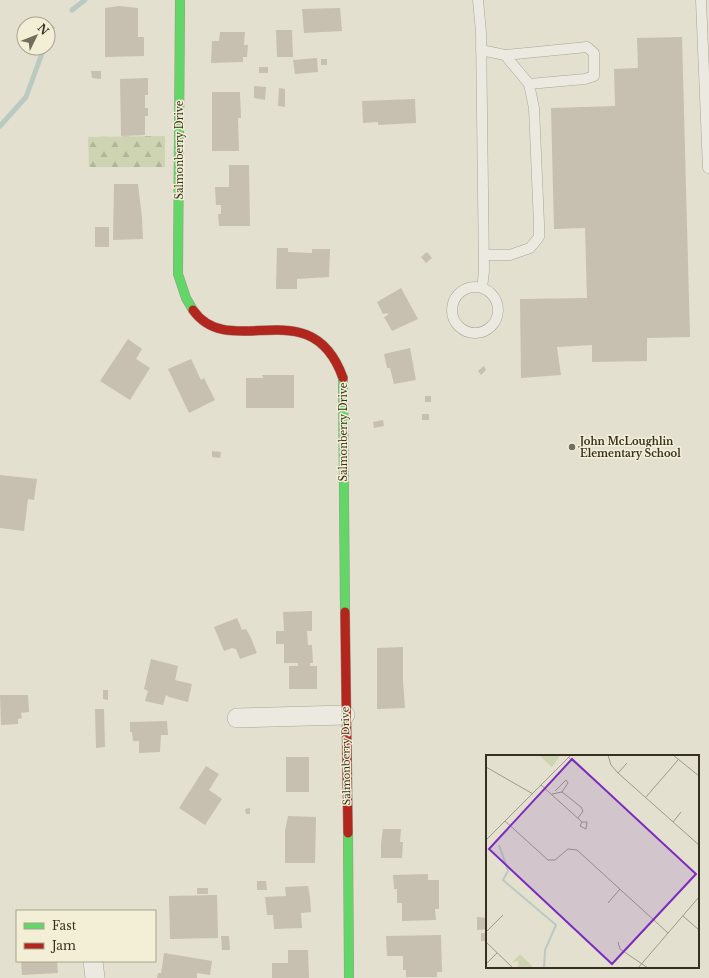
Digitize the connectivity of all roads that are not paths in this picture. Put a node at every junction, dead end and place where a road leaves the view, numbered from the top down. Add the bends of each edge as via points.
1 (180, 0) edge
2 (478, 0) edge
3 (701, 0) edge
4 (481, 50) junction
5 (505, 56) junction
6 (528, 84) junction
7 (708, 168) dead end
8 (484, 255) junction
9 (482, 288) junction
10 (345, 715) junction
11 (237, 718) dead end
12 (93, 962) edge
13 (95, 978) edge
14 (349, 978) edge

1 - 10 street, Salmonberry Drive via 178,274 184,296 196,313 214,327 231,330 302,332 331,354 343,377
2 - 4 lane
3 - 7 lane
4 - 5 lane
4 - 8 lane
5 - 6 lane
5 - 6 lane via 587,47 594,53 594,76
6 - 8 lane via 534,108 539,237 530,248 510,255
8 - 9 lane
9 - 9 lane via 473,287 461,291 455,298 453,318 467,331 479,332 487,329 493,324 498,312 496,301 490,292
10 - 11 street
10 - 14 street, Salmonberry Drive
12 - 13 street

